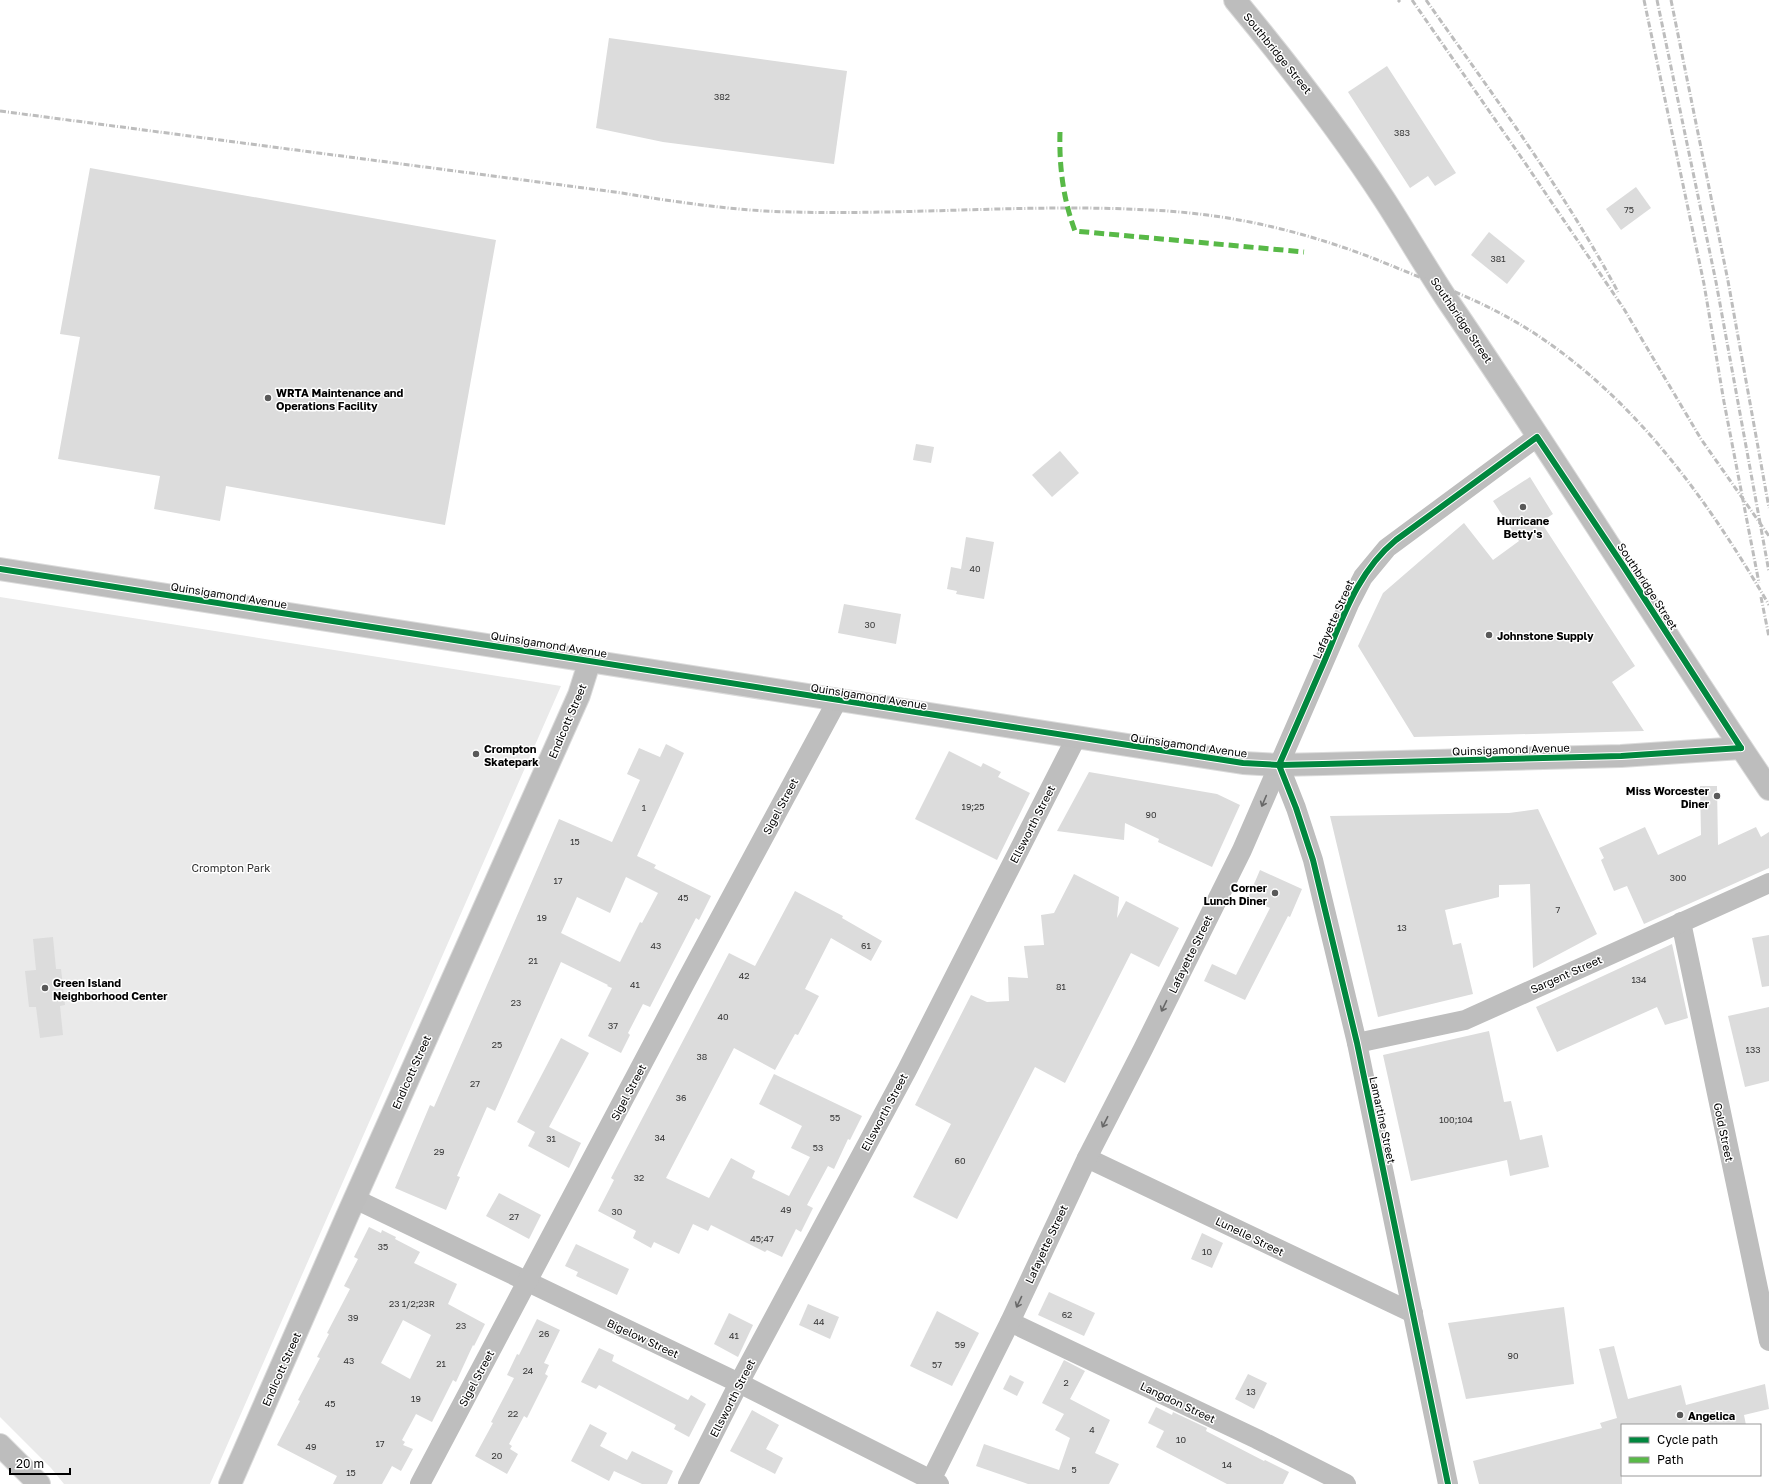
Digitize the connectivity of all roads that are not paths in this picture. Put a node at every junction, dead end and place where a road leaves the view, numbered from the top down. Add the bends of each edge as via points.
1 (1235, 0) edge
2 (1537, 437) junction
3 (0, 569) edge
4 (590, 660) junction
5 (837, 701) junction
6 (1076, 738) junction
7 (1741, 748) junction
8 (1279, 765) junction
9 (1769, 789) edge
10 (1769, 883) edge
11 (1681, 922) junction
12 (1357, 1043) junction
13 (1087, 1158) junction
14 (355, 1199) junction
15 (526, 1283) junction
16 (1413, 1314) junction
17 (1010, 1322) junction
18 (1769, 1341) edge
19 (739, 1383) junction
20 (0, 1445) edge
21 (933, 1483) edge
22 (40, 1484) edge
23 (230, 1484) edge
24 (420, 1484) edge
25 (688, 1484) edge
26 (1346, 1484) edge
27 (1448, 1484) edge

1 - 2 main road, Southbridge Street via 1313,96 1374,185
2 - 7 main road, Southbridge Street
2 - 8 street, Lafayette Street via 1396,540 1370,566 1349,604
3 - 4 main road, Quinsigamond Avenue
4 - 5 main road, Quinsigamond Avenue
4 - 14 main road, Endicott Street via 579,695
5 - 6 main road, Quinsigamond Avenue
5 - 15 street, Sigel Street
6 - 8 main road, Quinsigamond Avenue via 1213,760
6 - 19 street, Ellsworth Street via 907,1070
7 - 8 main road, Quinsigamond Avenue via 1621,756
7 - 9 main road, Southbridge Street
8 - 12 street, Lamartine Street via 1313,860
8 -> 13 street, Lafayette Street via 1239,857
10 - 11 street, Sargent Street
11 - 12 street, Sargent Street via 1465,1020
11 - 18 street, Gold Street
12 - 16 street, Lamartine Street
13 - 16 street, Lunelle Street
13 -> 17 street, Lafayette Street
14 - 15 street, Bigelow Street
14 - 23 main road, Endicott Street
15 - 19 street, Bigelow Street
15 - 24 street, Sigel Street
16 - 27 street, Lamartine Street
17 - 21 street, Lafayette Street
17 - 26 street, Langdon Street
19 - 21 street, Bigelow Street
19 - 25 street, Ellsworth Street
20 - 22 main road

